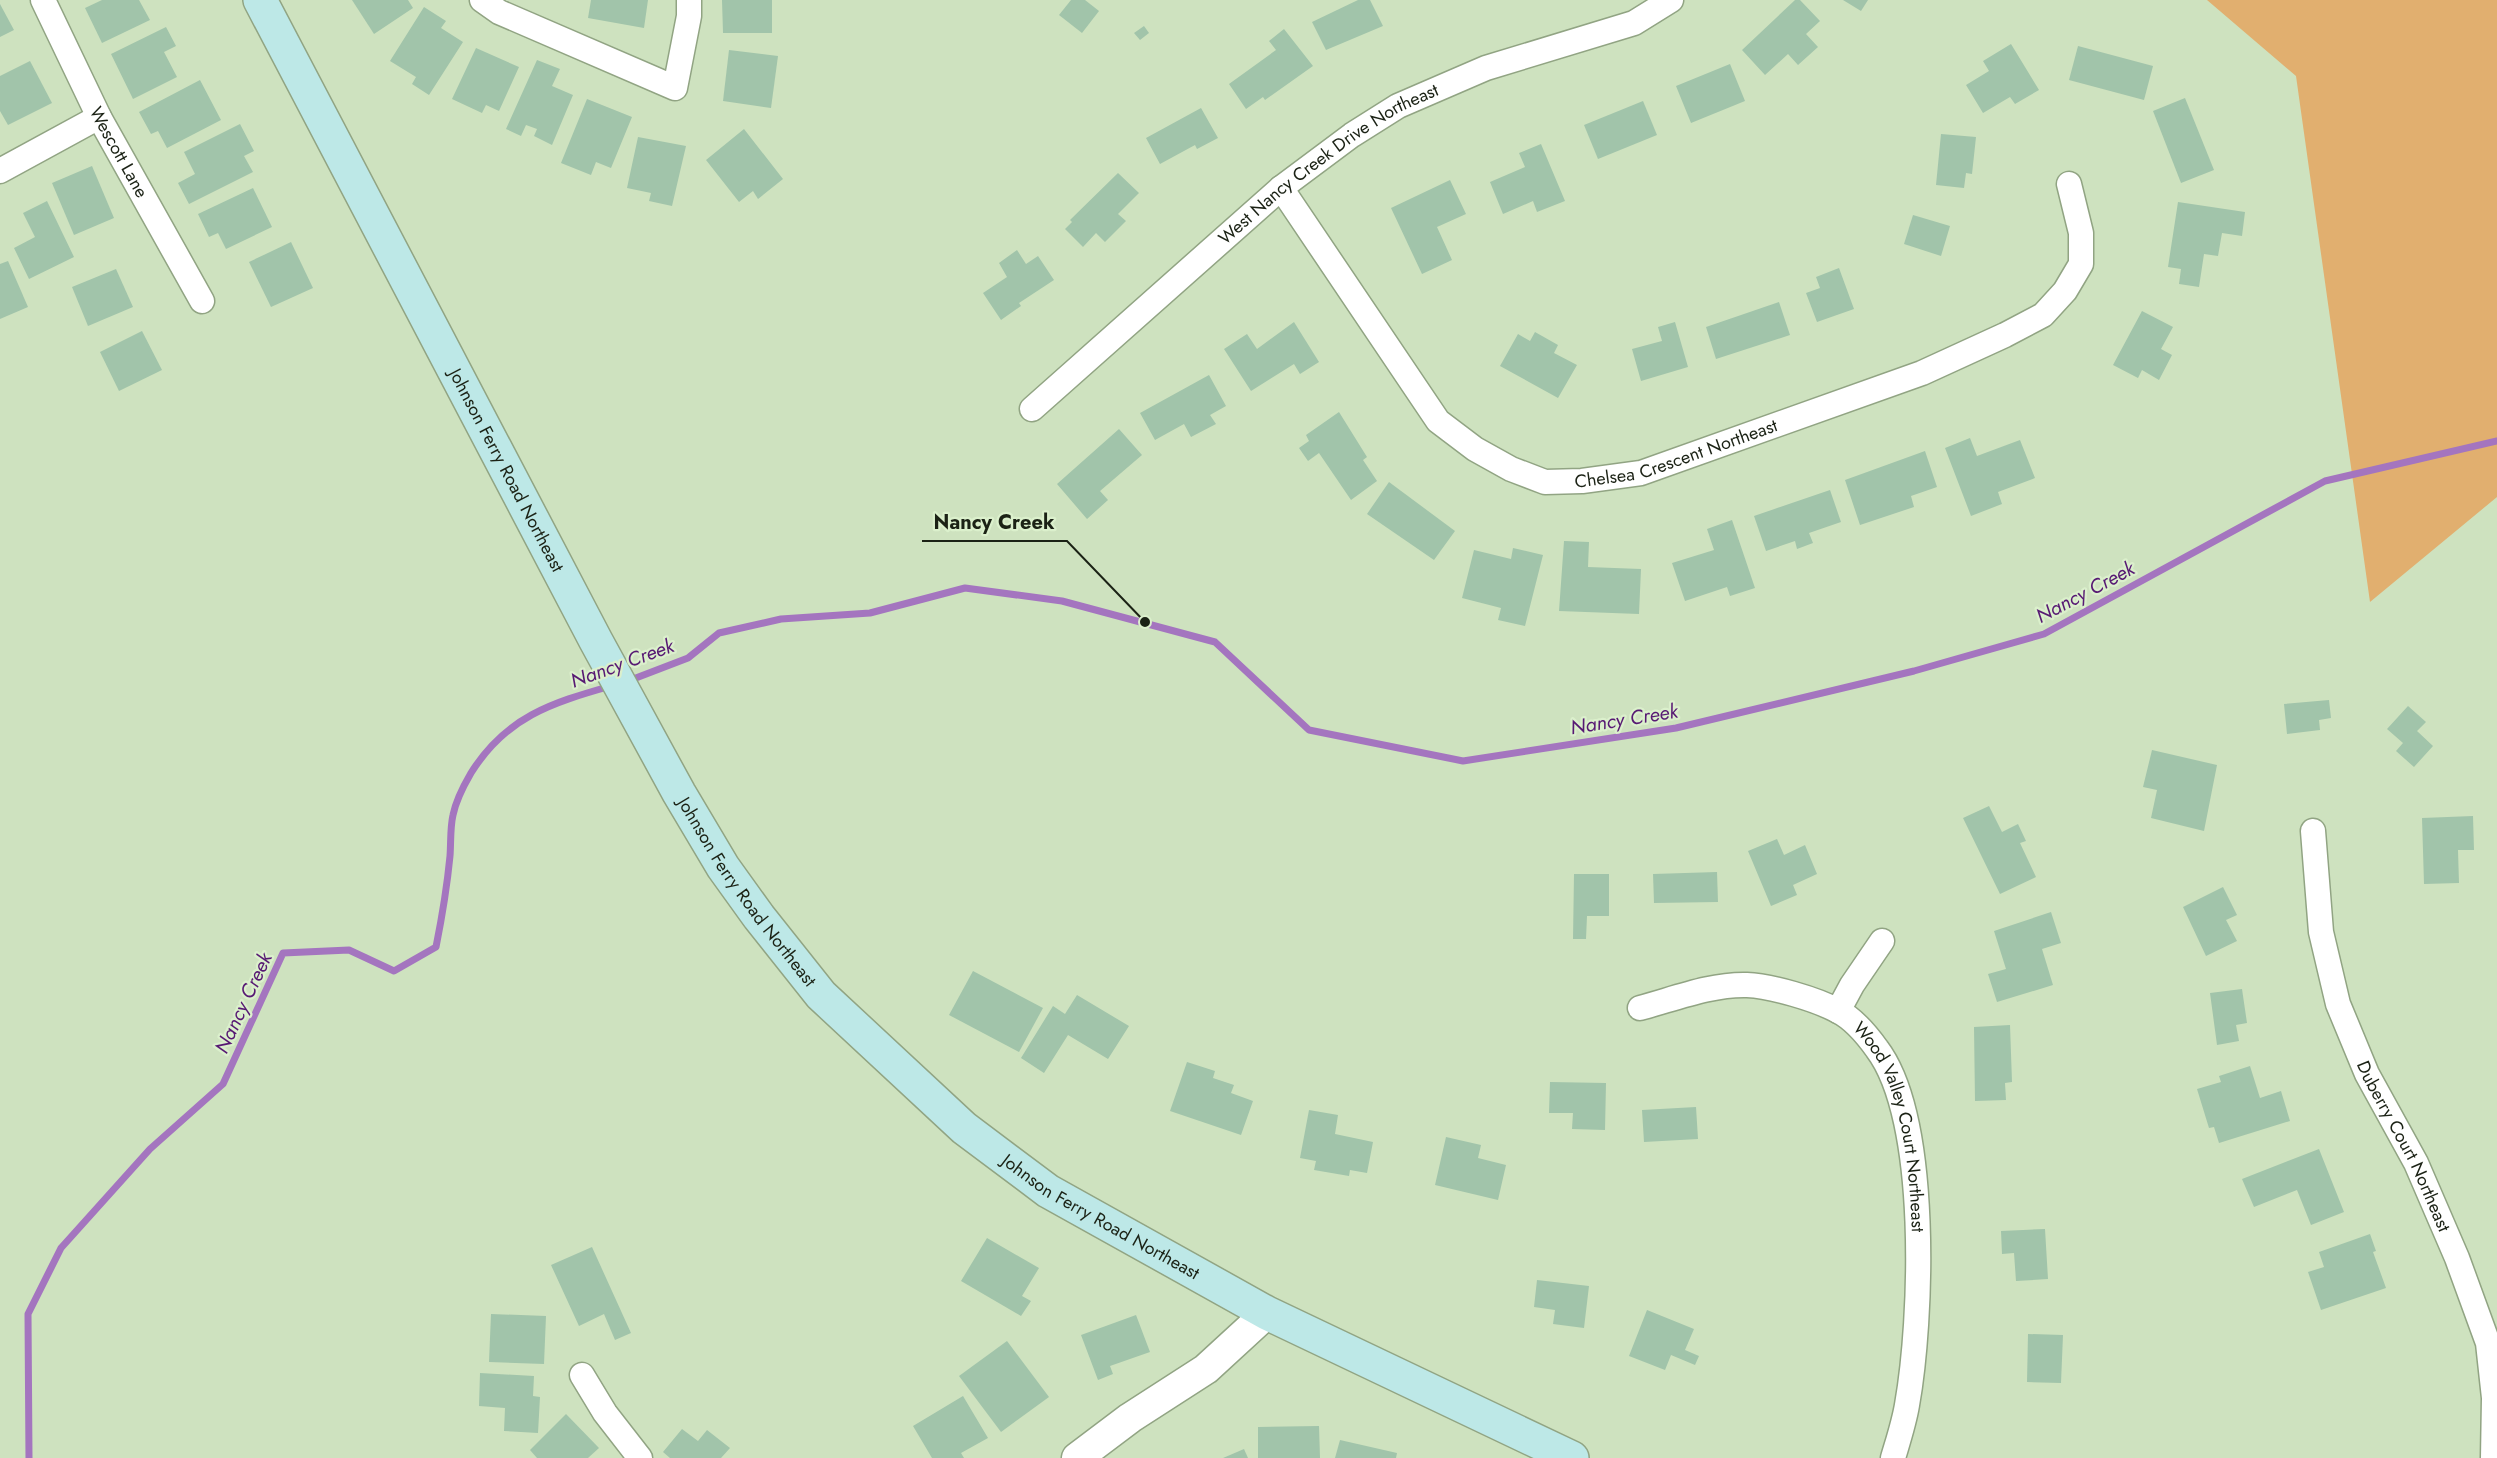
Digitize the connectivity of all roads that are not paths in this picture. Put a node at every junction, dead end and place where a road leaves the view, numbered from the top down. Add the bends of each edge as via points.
1 (43, 0) edge
2 (260, 0) edge
3 (482, 0) edge
4 (689, 0) edge
5 (1671, 0) edge
6 (99, 117) junction
7 (0, 171) edge
8 (2069, 184) dead end
9 (1281, 188) junction
10 (202, 301) dead end
11 (1032, 409) dead end
12 (2313, 831) dead end
13 (1882, 941) dead end
14 (1640, 1008) dead end
15 (1838, 1011) junction
16 (1267, 1312) junction
17 (582, 1375) dead end
18 (640, 1458) edge
19 (1077, 1458) edge
20 (1572, 1458) edge
21 (1893, 1458) edge
22 (2493, 1458) edge

1 - 6 street, Wescott Lane
2 - 16 main road, Johnson Ferry Road Northeast via 636,715 723,867 759,917 821,995 964,1128 1048,1191
3 - 4 street via 500,12 675,88
5 - 9 street, West Nancy Creek Drive Northeast via 1634,22 1486,68 1398,106
6 - 7 street
6 - 10 street, Wescott Lane
8 - 9 street, Chelsea Crescent Northeast via 2082,233 2081,264 2065,291 2043,315 1922,373 1641,473 1545,482 1475,449 1438,421
9 - 11 street, West Nancy Creek Drive Northeast
12 - 22 street, Duberry Court Northeast via 2321,932 2338,1004 2367,1074 2416,1163 2488,1343 2494,1398
13 - 15 street
14 - 15 street, Wood Valley Court Northeast via 1719,986 1747,985 1782,991
15 - 21 street, Wood Valley Court Northeast via 1859,1026 1892,1074 1911,1155 1918,1216 1918,1312 1907,1407
16 - 19 street via 1206,1369
16 - 20 main road, Johnson Ferry Road Northeast
17 - 18 street

